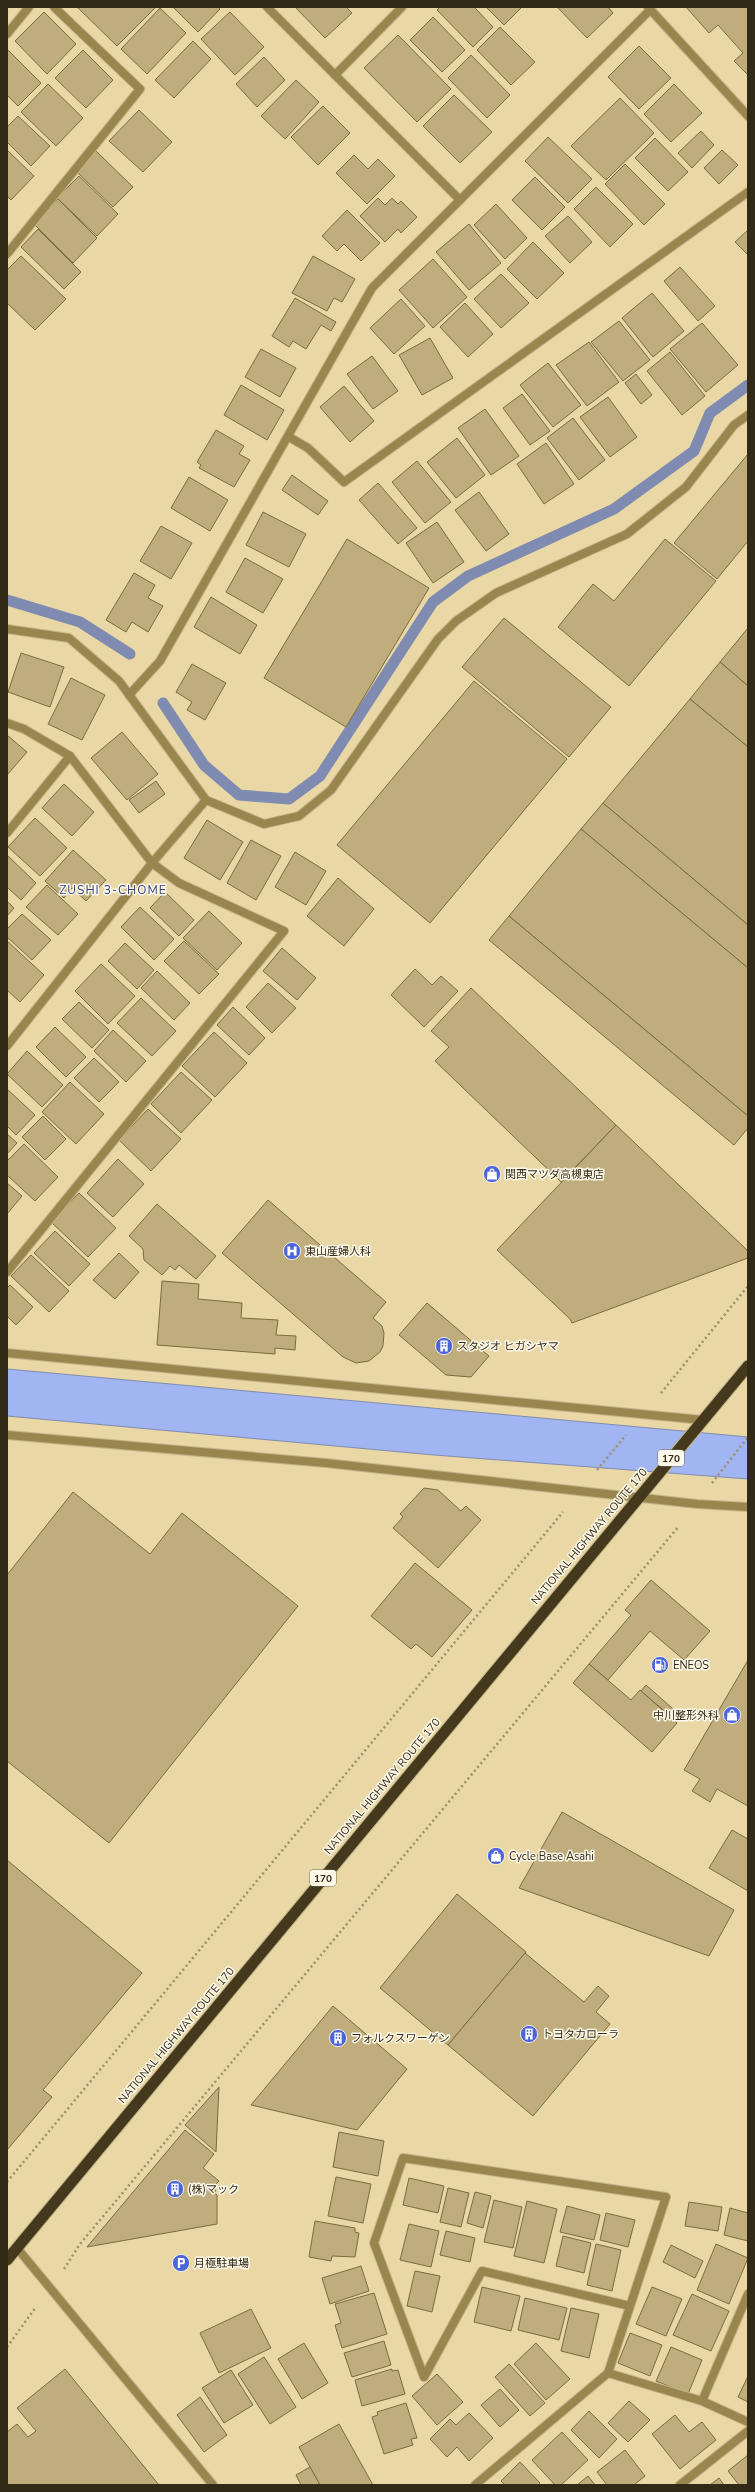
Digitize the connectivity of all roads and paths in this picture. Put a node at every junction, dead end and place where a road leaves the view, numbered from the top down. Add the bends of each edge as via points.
1 (29, 7) edge
2 (54, 7) edge
3 (267, 7) edge
4 (402, 7) edge
5 (649, 8) edge
6 (7, 34) edge
7 (335, 74) junction
8 (748, 116) edge
9 (748, 192) edge
10 (460, 200) junction
11 (7, 254) edge
12 (748, 415) edge
13 (289, 437) junction
14 (7, 629) edge
15 (129, 695) junction
16 (7, 723) edge
17 (70, 756) junction
18 (206, 800) junction
19 (7, 833) edge
20 (152, 863) junction
21 (7, 1046) edge
22 (7, 1272) edge
23 (748, 1286) edge
24 (7, 1353) edge
25 (748, 1366) edge
26 (645, 1414) junction
27 (703, 1420) junction
28 (7, 1435) edge
29 (748, 1437) edge
30 (596, 1472) dead end
31 (713, 1479) dead end
32 (639, 1496) junction
33 (748, 1507) edge
34 (566, 1508) dead end
35 (681, 1523) dead end
36 (7, 2182) edge
37 (17, 2248) junction
38 (7, 2260) edge
39 (50, 2288) junction
40 (748, 2294) edge
41 (630, 2306) junction
42 (7, 2347) edge
43 (608, 2373) junction
44 (702, 2401) junction
45 (748, 2422) edge
46 (748, 2431) edge
47 (213, 2485) edge
48 (475, 2485) edge
49 (680, 2485) edge

1 - 6 street
2 - 11 street via 140,89
3 - 7 street
4 - 7 street
5 - 8 street
5 - 10 street
7 - 10 street
9 - 13 street via 344,482 308,448
10 - 13 street via 372,288
12 - 18 street via 734,425 686,487 627,534 496,593 456,621 438,639 331,790 299,816 264,824
13 - 15 street via 160,661
14 - 15 street via 69,638 119,681
15 - 18 street
16 - 17 street via 24,729
17 - 19 street
17 - 20 street
18 - 20 street
20 - 21 street
20 - 22 street via 180,883 284,931
23 - 26 path via 672,1377
24 - 26 street
25 - 27 highway, NATIONAL HIGHWAY ROUTE 170 / 170
26 - 27 street
26 - 30 path
27 - 32 highway, NATIONAL HIGHWAY ROUTE 170 / 170
28 - 32 street via 326,1463
29 - 31 path
32 - 33 street via 697,1504
32 - 37 highway, NATIONAL HIGHWAY ROUTE 170 / 170
34 - 36 path
35 - 39 path via 84,2238
37 - 38 highway, NATIONAL HIGHWAY ROUTE 170 / 170
37 - 39 street
39 - 42 path
39 - 47 street
40 - 44 street
41 - 41 street via 666,2198 403,2158 374,2242 424,2377 482,2270
41 - 43 street
43 - 44 street
43 - 48 street
44 - 45 street
46 - 49 street

